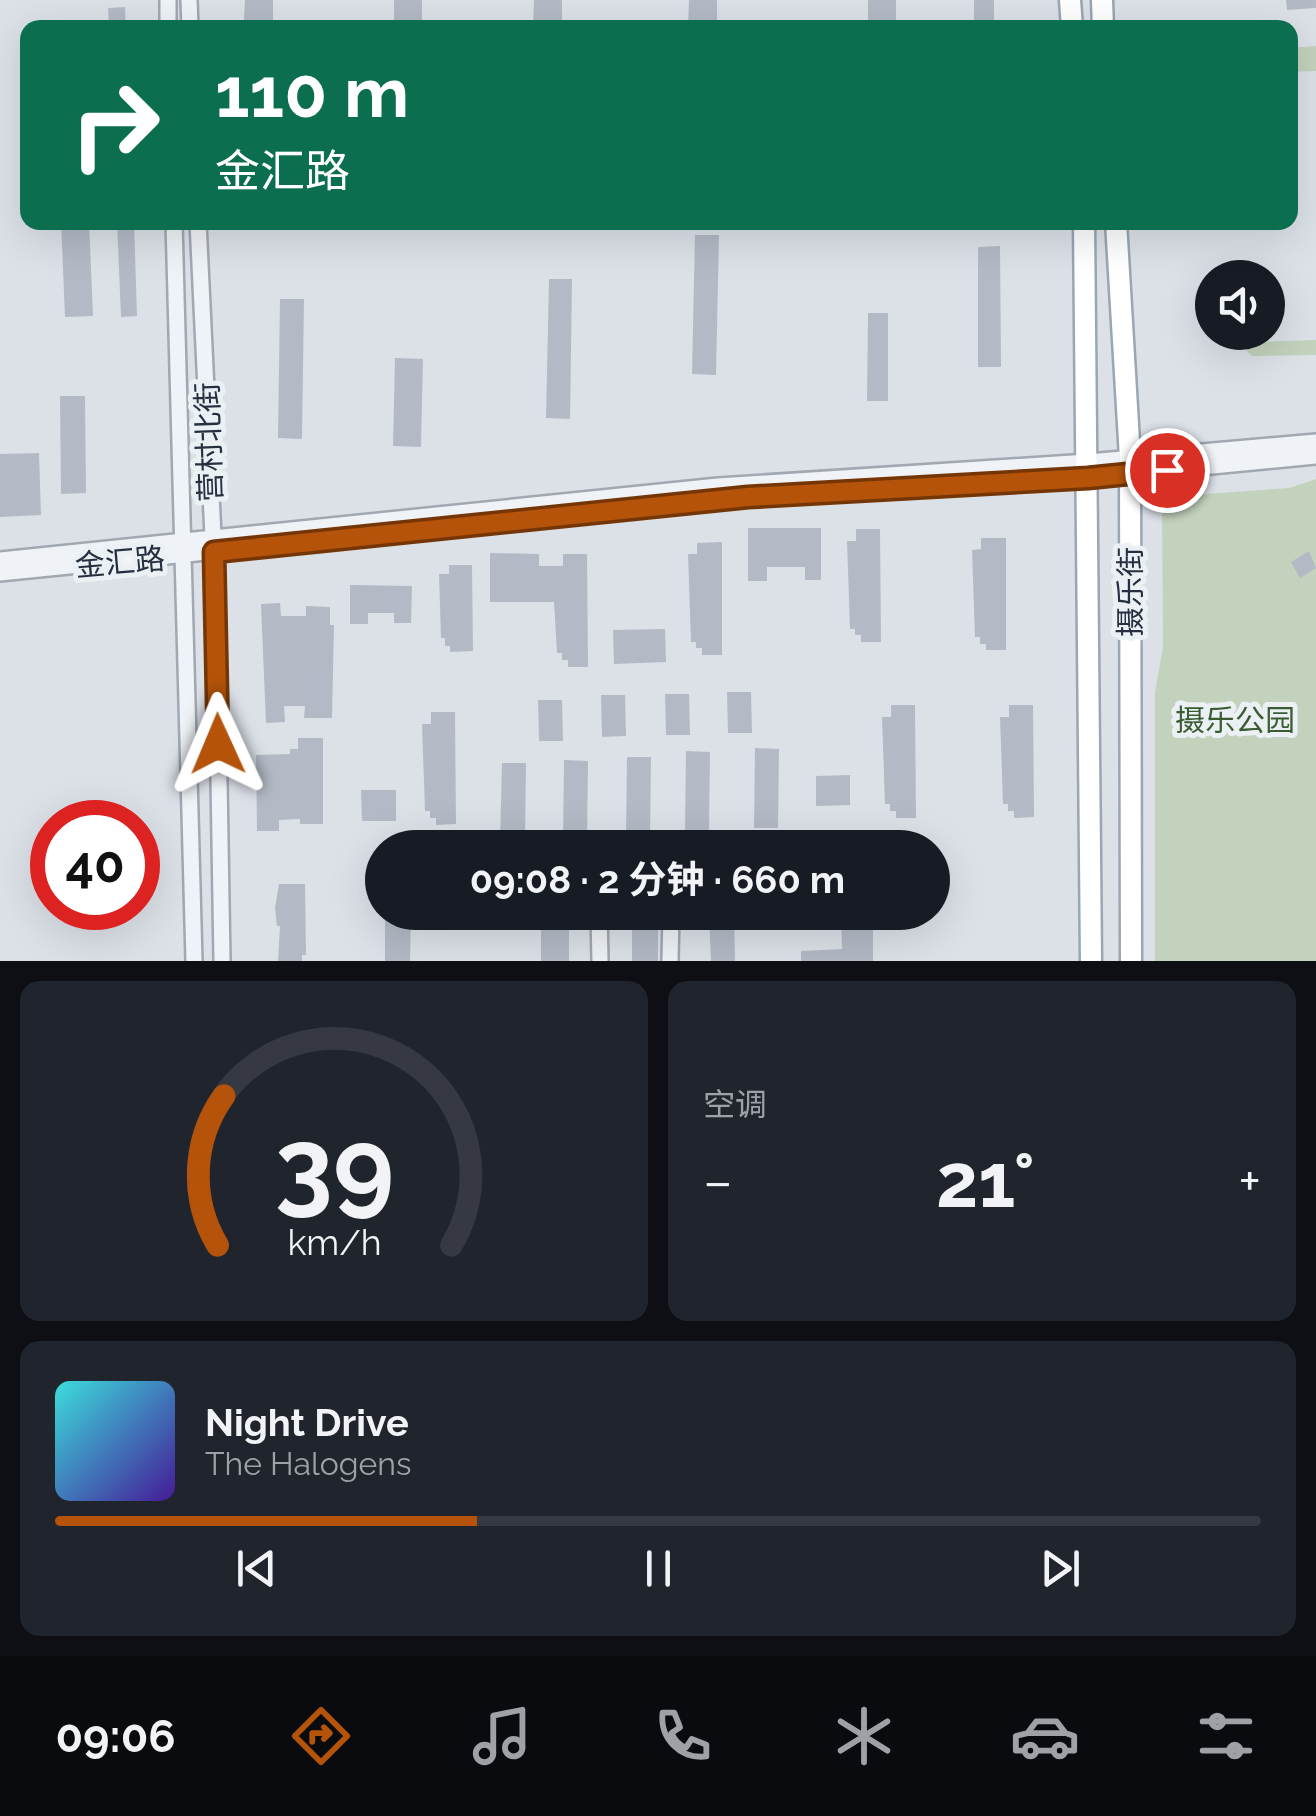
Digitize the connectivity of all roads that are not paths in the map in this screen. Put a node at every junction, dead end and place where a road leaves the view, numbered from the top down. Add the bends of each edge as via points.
1 (174, 230) edge
2 (198, 230) edge
3 (1084, 230) edge
4 (1116, 230) edge
5 (1316, 442) edge
6 (1316, 456) edge
7 (1130, 466) junction
8 (1088, 470) junction
9 (214, 546) junction
10 (183, 550) junction
11 (0, 560) edge
12 (0, 573) edge
13 (600, 930) edge
14 (671, 930) edge
15 (194, 961) edge
16 (222, 961) edge
17 (600, 961) edge
18 (670, 961) edge
19 (1092, 961) edge
20 (1131, 961) edge

1 - 10 street, 营村北街
2 - 9 street, 营村北街
3 - 8 main road, 摄乐街
4 - 7 main road, 摄乐街
5 - 7 street, 金汇路
6 - 7 street, 金汇路
7 - 8 street, 金汇路
7 - 20 main road, 摄乐街
8 - 9 street, 金汇路 via 718,486
8 - 19 main road, 摄乐街
9 - 10 street, 金汇路
9 - 16 street, 营村北街
10 - 11 street, 金汇路
10 - 12 street, 金汇路
10 - 15 street, 营村北街
13 - 17 street
14 - 18 street

